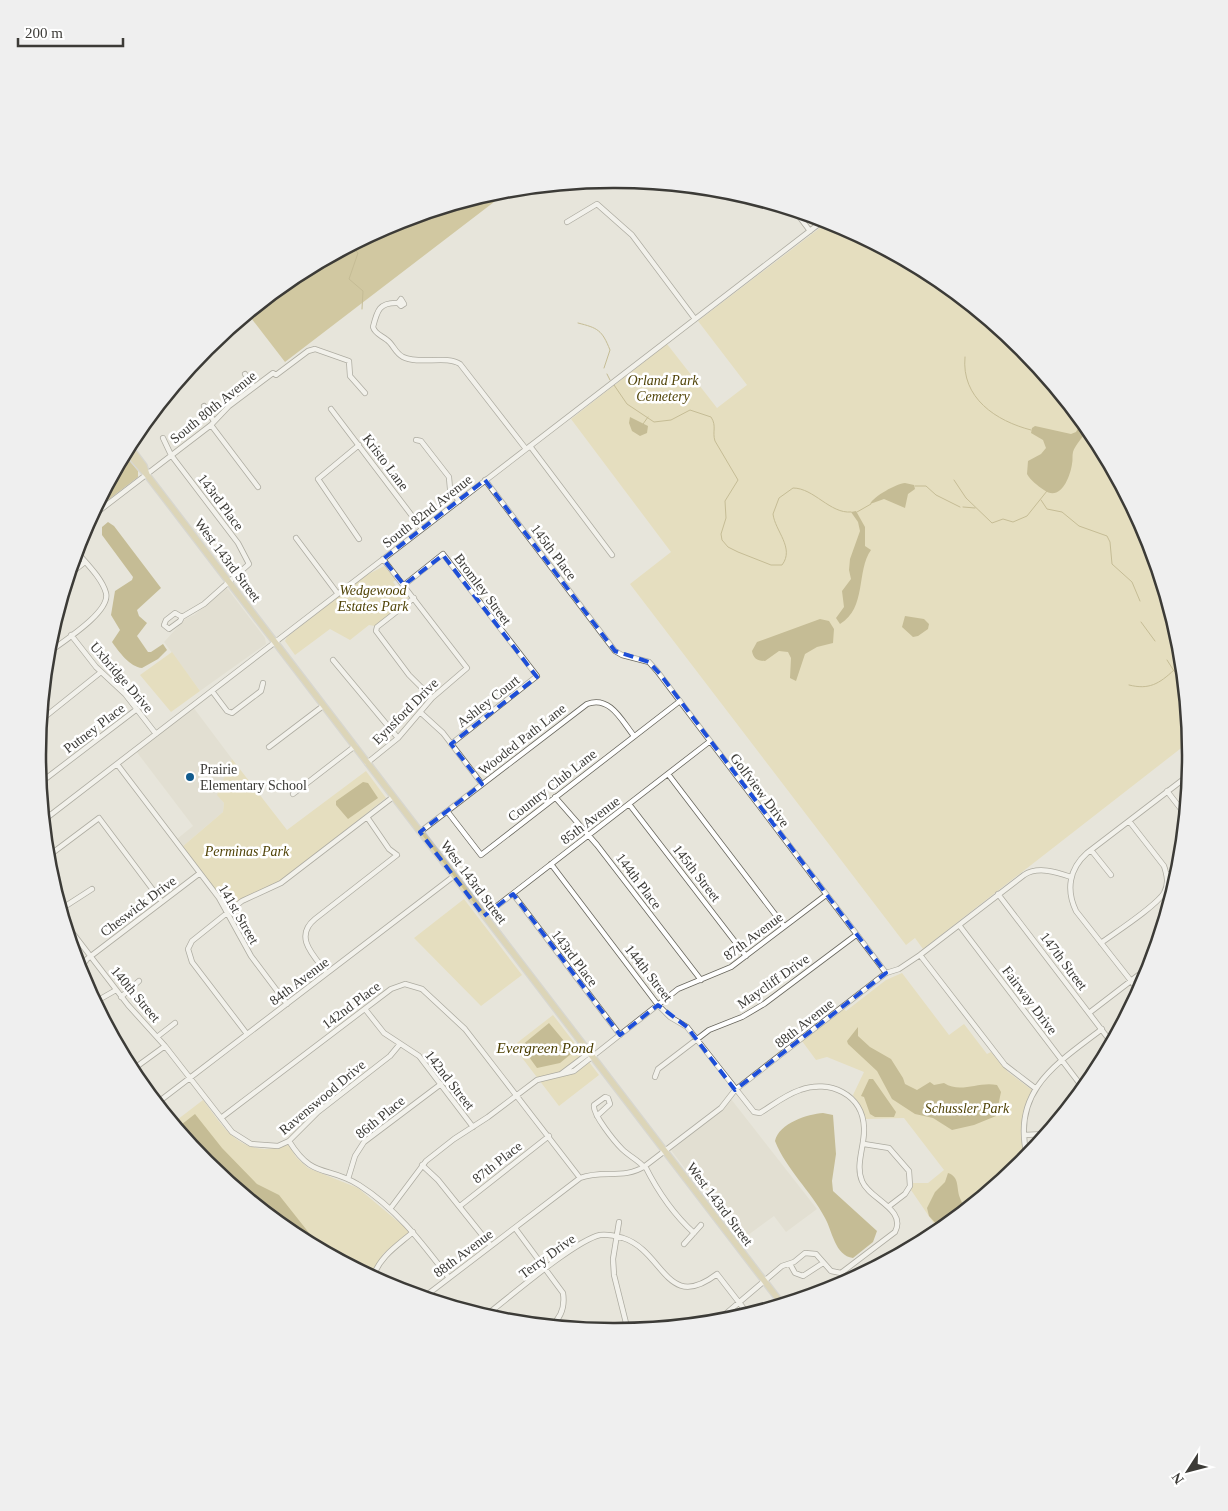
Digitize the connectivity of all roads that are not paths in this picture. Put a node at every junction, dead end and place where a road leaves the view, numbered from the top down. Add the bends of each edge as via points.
1 (801, 220) edge
2 (567, 222) dead end
3 (817, 226) edge
4 (810, 231) junction
5 (398, 303) dead end
6 (695, 319) junction
7 (245, 374) dead end
8 (254, 387) junction
9 (365, 393) dead end
10 (204, 406) dead end
11 (331, 409) dead end
12 (213, 423) junction
13 (162, 438) dead end
14 (416, 440) dead end
15 (359, 445) junction
16 (530, 446) junction
17 (526, 450) junction
18 (134, 453) edge
19 (171, 455) junction
20 (131, 458) edge
21 (147, 475) junction
22 (485, 480) junction
23 (258, 487) dead end
24 (459, 501) junction
25 (103, 508) edge
26 (422, 529) junction
27 (296, 538) dead end
28 (360, 539) dead end
29 (612, 555) dead end
30 (82, 558) edge
31 (383, 559) junction
32 (85, 562) junction
33 (78, 568) edge
34 (229, 582) junction
35 (404, 585) junction
36 (338, 594) junction
37 (414, 598) junction
38 (182, 618) junction
39 (71, 635) junction
40 (604, 636) joint
41 (275, 642) junction
42 (57, 646) edge
43 (333, 660) dead end
44 (101, 672) junction
45 (537, 676) joint
46 (263, 683) dead end
47 (212, 691) junction
48 (432, 698) junction
49 (680, 701) junction
50 (323, 706) junction
51 (137, 709) junction
52 (420, 712) junction
53 (47, 715) edge
54 (156, 734) junction
55 (634, 736) junction
56 (398, 738) junction
57 (710, 742) junction
58 (451, 744) junction
59 (354, 746) junction
60 (269, 747) dead end
61 (367, 763) junction
62 (117, 764) junction
63 (668, 774) junction
64 (47, 778) edge
65 (1181, 781) edge
66 (482, 784) junction
67 (1167, 791) junction
68 (293, 794) dead end
69 (393, 797) junction
70 (555, 797) junction
71 (629, 804) junction
72 (1179, 807) edge
73 (447, 812) junction
74 (49, 816) edge
75 (367, 817) junction
76 (1129, 821) junction
77 (420, 832) junction
78 (588, 836) junction
79 (1091, 850) junction
80 (55, 852) edge
81 (550, 864) junction
82 (200, 873) junction
83 (1111, 875) dead end
84 (1167, 875) joint
85 (454, 876) junction
86 (1071, 877) junction
87 (1166, 885) edge
88 (92, 889) dead end
89 (1165, 891) edge
90 (513, 894) junction
91 (998, 894) junction
92 (826, 895) junction
93 (162, 902) junction
94 (67, 905) edge
95 (227, 912) junction
96 (484, 916) junction
97 (959, 925) junction
98 (784, 926) junction
99 (856, 934) junction
100 (76, 936) edge
101 (1102, 943) junction
102 (920, 955) junction
103 (91, 956) junction
104 (746, 956) junction
105 (85, 963) edge
106 (327, 973) junction
107 (886, 974) junction
108 (1138, 975) edge
109 (701, 980) junction
110 (139, 981) dead end
111 (1130, 981) junction
112 (1133, 985) edge
113 (116, 990) junction
114 (121, 996) junction
115 (101, 999) edge
116 (287, 1004) junction
117 (658, 1005) junction
118 (365, 1009) junction
119 (1089, 1013) junction
120 (175, 1023) dead end
121 (1102, 1029) junction
122 (247, 1034) junction
123 (620, 1035) junction
124 (157, 1037) junction
125 (1107, 1037) edge
126 (697, 1039) junction
127 (400, 1044) junction
128 (165, 1046) junction
129 (591, 1055) junction
130 (1062, 1060) junction
131 (138, 1065) edge
132 (655, 1077) dead end
133 (190, 1078) junction
134 (1078, 1082) edge
135 (441, 1084) junction
136 (1035, 1088) junction
137 (735, 1090) junction
138 (517, 1095) junction
139 (162, 1099) edge
140 (597, 1116) dead end
141 (221, 1118) junction
142 (472, 1127) junction
143 (1037, 1134) edge
144 (1024, 1135) junction
145 (549, 1136) junction
146 (289, 1141) junction
147 (864, 1144) junction
148 (1026, 1146) edge
149 (664, 1151) junction
150 (422, 1165) junction
151 (645, 1166) junction
152 (580, 1178) junction
153 (348, 1179) junction
154 (460, 1206) junction
155 (888, 1207) junction
156 (390, 1209) junction
157 (619, 1222) dead end
158 (701, 1225) dead end
159 (515, 1228) junction
160 (413, 1232) junction
161 (694, 1233) junction
162 (616, 1236) junction
163 (684, 1244) dead end
164 (491, 1246) junction
165 (824, 1263) junction
166 (790, 1264) junction
167 (546, 1269) junction
168 (376, 1271) edge
169 (449, 1278) junction
170 (765, 1283) junction
171 (430, 1292) edge
172 (778, 1299) edge
173 (740, 1304) junction
174 (743, 1308) edge
175 (493, 1310) edge
176 (731, 1311) edge
177 (556, 1320) edge
178 (626, 1323) edge

1 - 4 street
2 - 6 street via 597,204 632,235
3 - 4 street, South 82nd Avenue
4 - 6 street, South 82nd Avenue
5 - 17 street via 382,305 377,312 374,330 404,357 460,364
6 - 16 street, South 82nd Avenue
7 - 8 street
8 - 9 street, South 80th Avenue via 315,348 349,361 350,376
8 - 12 street, South 80th Avenue
10 - 12 street
11 - 15 street, Kristo Lane
12 - 19 street, South 80th Avenue
12 - 23 street
13 - 19 street, 143rd Place
14 - 24 street via 421,440 449,477 450,489
15 - 26 street, Kristo Lane
15 - 28 street via 318,478
16 - 17 street, South 82nd Avenue
16 - 29 street
17 - 22 street, South 82nd Avenue
18 - 21 main road, West 143rd Street
19 - 21 street, South 80th Avenue
19 - 34 street, 143rd Place via 238,543 249,564
20 - 21 main road, West 143rd Street
21 - 25 street, South 80th Avenue
21 - 34 main road, West 143rd Street
22 - 24 street, South 82nd Avenue
22 - 40 street, 145th Place
24 - 26 street, South 82nd Avenue
26 - 31 street, South 82nd Avenue
27 - 36 street
30 - 32 street
31 - 35 street, Eynsford Drive
31 - 36 street, South 82nd Avenue
32 - 33 street
32 - 39 street via 103,586 106,602 97,615
34 - 38 street
34 - 41 main road, West 143rd Street
35 - 37 street, Eynsford Drive
35 - 45 street, Bromley Street via 443,554
36 - 41 street, South 82nd Avenue
37 - 48 street, Eynsford Drive via 467,668
37 - 48 street via 376,631 409,675
38 - 38 street via 169,629 164,625 175,613
39 - 42 street
39 - 44 street, Uxbridge Drive
40 - 49 street, Golfview Drive via 622,655 649,662
41 - 47 street, South 82nd Avenue
41 - 50 main road, West 143rd Street
43 - 56 street
44 - 51 street, Uxbridge Drive via 126,694
44 - 53 street
45 - 58 street, Ashley Court
46 - 47 street via 261,691 232,713
47 - 54 street, South 82nd Avenue
48 - 52 street, Eynsford Drive
49 - 55 street, Country Club Lane
49 - 57 street, Golfview Drive
50 - 59 main road, West 143rd Street
50 - 60 street
51 - 54 street, Uxbridge Drive
51 - 64 street, Putney Place
52 - 56 street, Eynsford Drive
52 - 58 street
54 - 62 street, South 82nd Avenue
55 - 66 street, Wooded Path Lane via 609,705 590,703
55 - 70 street, Country Club Lane
56 - 61 street, Eynsford Drive
57 - 63 street, 85th Avenue
57 - 92 street, Golfview Drive
58 - 66 street
59 - 61 main road, West 143rd Street
59 - 68 street
61 - 69 main road, West 143rd Street
62 - 74 street, South 82nd Avenue
62 - 82 street, 141st Street
63 - 71 street, 85th Avenue
63 - 98 street
65 - 67 street
66 - 73 street, Wooded Path Lane
67 - 72 street
67 - 76 street
69 - 75 street
69 - 77 main road, West 143rd Street
70 - 73 street, Country Club Lane via 481,854
70 - 78 street, 144th Place
71 - 78 street, 85th Avenue
71 - 104 street, 145th Street
73 - 77 street, Wooded Path Lane
75 - 95 street via 281,883 242,901
75 - 106 street via 389,849 397,855 312,922 304,934 308,948
76 - 79 street
76 - 84 street via 1161,862
77 - 85 main road, West 143rd Street
78 - 81 street, 85th Avenue
78 - 109 street, 144th Place
79 - 83 street
79 - 86 street via 1080,860
80 - 93 street via 99,818
81 - 90 street, 85th Avenue
81 - 117 street, 144th Street
82 - 93 street, Cheswick Drive
82 - 95 street, 141st Street
84 - 87 street
85 - 96 main road, West 143rd Street
85 - 106 street, 84th Avenue
86 - 91 street, 88th Avenue via 1045,870 1032,871
86 - 101 street via 1071,895 1076,911
88 - 94 street
89 - 101 street via 1158,900
90 - 96 street, 85th Avenue
90 - 123 street, 143rd Place
91 - 97 street, 88th Avenue
91 - 119 street, 147th Street
92 - 98 street, 87th Avenue
92 - 99 street, Golfview Drive
93 - 103 street, Cheswick Drive
95 - 116 street, 141st Street via 251,956
95 - 122 street via 194,938 188,949 192,962
96 - 129 main road, West 143rd Street
97 - 102 street, 88th Avenue
97 - 130 street, Fairway Drive
98 - 104 street, 87th Avenue
99 - 107 street, Golfview Drive
99 - 126 street, Maycliff Drive via 764,1004
100 - 103 street, 140th Street
101 - 111 street
102 - 107 street, 88th Avenue
102 - 136 street via 1004,1065
103 - 105 street, Cheswick Drive
103 - 113 street, 140th Street
104 - 109 street, 87th Avenue via 731,967
106 - 116 street, 84th Avenue
107 - 137 street, 88th Avenue
108 - 111 street
109 - 117 street, 87th Avenue via 678,989
110 - 114 street
111 - 112 street
111 - 119 street
113 - 114 street, 140th Street
113 - 115 street
114 - 124 street, 140th Street
116 - 122 street, 84th Avenue
117 - 123 street, 87th Avenue
117 - 126 street, 144th Street
118 - 127 street, 142nd Street via 382,1032
118 - 138 street, 142nd Place via 396,986 422,989 464,1028
118 - 141 street, 142nd Place
119 - 121 street, 147th Street
120 - 124 street
121 - 125 street, 147th Street
121 - 130 street
122 - 133 street, 84th Avenue
123 - 129 street, 87th Avenue
124 - 128 street, 140th Street
126 - 132 street, Maycliff Drive via 658,1070
126 - 137 street, 144th Street
127 - 135 street, 142nd Street via 419,1056
127 - 146 street, Ravenswood Drive via 390,1056 318,1112
128 - 131 street
128 - 133 street, 140th Street
129 - 138 street, 87th Avenue via 569,1073 537,1080
129 - 149 main road, West 143rd Street
130 - 134 street, Fairway Drive
130 - 136 street
133 - 139 street, 84th Avenue
133 - 141 street, Ravenswood Drive
135 - 142 street, 142nd Street
135 - 153 street, 86th Place via 364,1142 355,1156
136 - 144 street via 1026,1111
137 - 147 street, 144th Street via 752,1111 758,1113 811,1086 844,1092 856,1102 864,1126
137 - 149 street, 88th Avenue via 721,1108
138 - 142 street
138 - 145 street, 142nd Place
140 - 151 street via 621,1148
141 - 146 street, Ravenswood Drive via 234,1135 251,1144 272,1146
142 - 150 street
143 - 144 street
144 - 148 street
145 - 152 street, 142nd Place
145 - 154 street, 87th Place
146 - 153 street via 309,1165
147 - 155 street via 860,1166 862,1180 867,1189
147 - 155 street via 888,1148 909,1171 910,1186 906,1194
149 - 151 street, 88th Avenue
149 - 170 main road, West 143rd Street
150 - 154 street
150 - 156 street
151 - 152 street, 88th Avenue via 635,1173
151 - 161 street via 658,1193
152 - 159 street, 88th Avenue
153 - 156 street
154 - 164 street
155 - 165 street via 898,1224 890,1237 844,1272 834,1273
156 - 160 street
157 - 162 street
158 - 161 street
159 - 164 street, 88th Avenue
159 - 167 street
160 - 168 street via 388,1253
160 - 169 street
161 - 163 street
162 - 167 street, Terry Drive via 600,1235 576,1247
162 - 173 street, Terry Drive via 640,1246 671,1281 680,1286 698,1286 717,1274
162 - 178 street via 612,1259
164 - 169 street, 88th Avenue
165 - 166 street via 811,1252
165 - 166 street via 803,1276
166 - 170 street via 782,1266
167 - 175 street, Terry Drive
167 - 177 street via 563,1293 562,1313
169 - 171 street, 88th Avenue
170 - 172 main road, West 143rd Street
170 - 173 street
173 - 174 street
173 - 176 street

